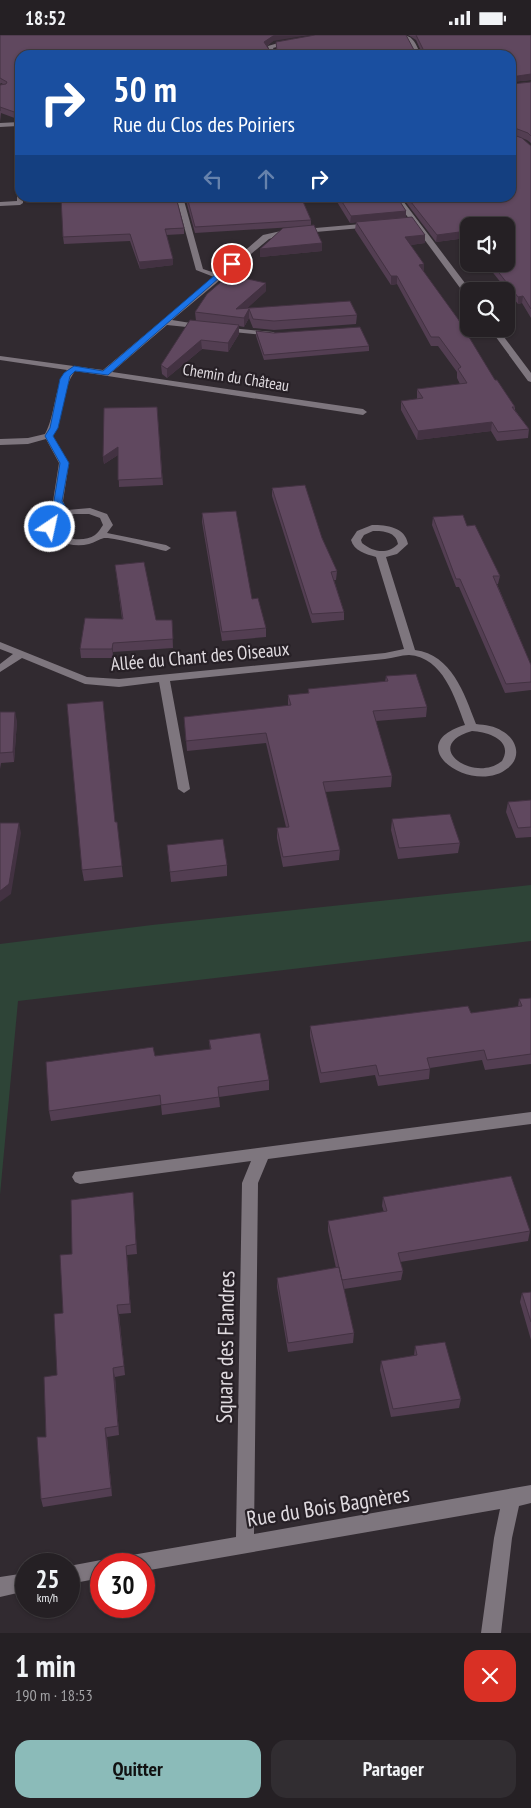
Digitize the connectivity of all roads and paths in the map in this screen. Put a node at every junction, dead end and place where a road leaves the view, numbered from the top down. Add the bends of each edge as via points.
1 (404, 35) edge
2 (296, 41) edge
3 (271, 50) edge
4 (416, 50) edge
5 (0, 125) edge
6 (15, 126) edge
7 (20, 202) edge
8 (180, 202) edge
9 (400, 202) edge
10 (0, 204) edge
11 (415, 221) junction
12 (406, 222) edge
13 (386, 223) edge
14 (218, 276) junction
15 (460, 282) edge
16 (166, 322) junction
17 (282, 334) edge
18 (500, 337) edge
19 (0, 358) edge
20 (74, 368) junction
21 (105, 373) junction
22 (531, 379) edge
23 (363, 412) dead end
24 (49, 436) junction
25 (0, 442) edge
26 (64, 513) junction
27 (102, 535) junction
28 (166, 548) dead end
29 (380, 554) dead end
30 (0, 645) edge
31 (410, 652) junction
32 (20, 655) junction
33 (0, 669) edge
34 (164, 678) junction
35 (472, 727) junction
36 (184, 789) dead end
37 (531, 1118) edge
38 (262, 1153) junction
39 (80, 1177) dead end
40 (531, 1494) edge
41 (510, 1498) junction
42 (245, 1544) junction
43 (155, 1560) edge
44 (15, 1584) edge
45 (0, 1587) edge
46 (491, 1633) edge

1 - 4 street
2 - 3 street via 270,47
5 - 6 street
7 - 10 street
8 - 14 street via 200,270
9 - 11 street
11 - 12 street
11 - 15 street
13 - 14 street via 272,235
14 - 16 street
16 - 17 street
16 - 21 street
18 - 22 street
19 - 20 street, Chemin du Château
20 - 21 street, Chemin du Château
20 - 24 street via 64,379 54,428
21 - 23 street, Chemin du Château
24 - 25 street
24 - 26 street via 64,463 58,501
26 - 27 street via 90,511 104,516 108,525
26 - 27 street via 50,527 57,537 80,542
27 - 28 street
29 - 31 street
30 - 32 street, Allée du Chant des Oiseaux
31 - 34 street, Allée du Chant des Oiseaux
31 - 35 street via 426,656 447,672
32 - 33 street
32 - 34 street, Allée du Chant des Oiseaux via 85,680 119,683
34 - 36 street
35 - 35 street via 461,729 445,739 443,747 450,762 460,768 483,773 509,762 512,748 508,741 493,730
37 - 38 street
38 - 39 street
38 - 42 street, Square des Flandres via 250,1183
40 - 41 street, Rue du Bois Bagnères
41 - 42 street, Rue du Bois Bagnères
41 - 46 street
42 - 43 street, Rue du Bois Bagnères
44 - 45 street

